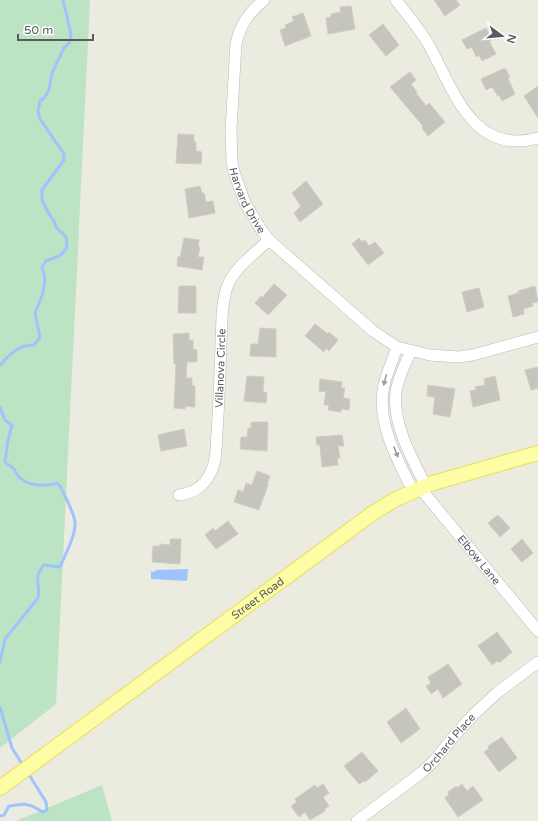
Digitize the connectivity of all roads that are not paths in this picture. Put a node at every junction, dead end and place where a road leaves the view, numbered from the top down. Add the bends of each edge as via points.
1 (264, 0) edge
2 (396, 0) edge
3 (538, 138) edge
4 (269, 240) junction
5 (538, 337) edge
6 (398, 347) junction
7 (411, 351) junction
8 (538, 453) edge
9 (420, 488) junction
10 (179, 495) dead end
11 (538, 631) edge
12 (538, 662) edge
13 (0, 788) edge
14 (357, 821) edge

1 - 4 street, Harvard Drive via 254,8 239,30 231,130 232,161 241,193 250,213
2 - 3 street via 429,45 469,118 480,128 506,140 523,141
4 - 6 street, Harvard Drive via 373,332
4 - 10 street, Villanova Circle via 240,268 228,285 222,313 214,464 208,477 198,488
5 - 7 street, Harvard Drive via 458,357
6 - 7 street, Harvard Drive
6 -> 9 street via 384,387 384,419 401,467
7 - 9 street via 398,384 395,406
8 - 9 main road, Street Road
9 - 11 street, Elbow Lane
9 - 13 main road, Street Road via 367,517
12 - 14 street, Orchard Place via 498,692 455,735 434,761

